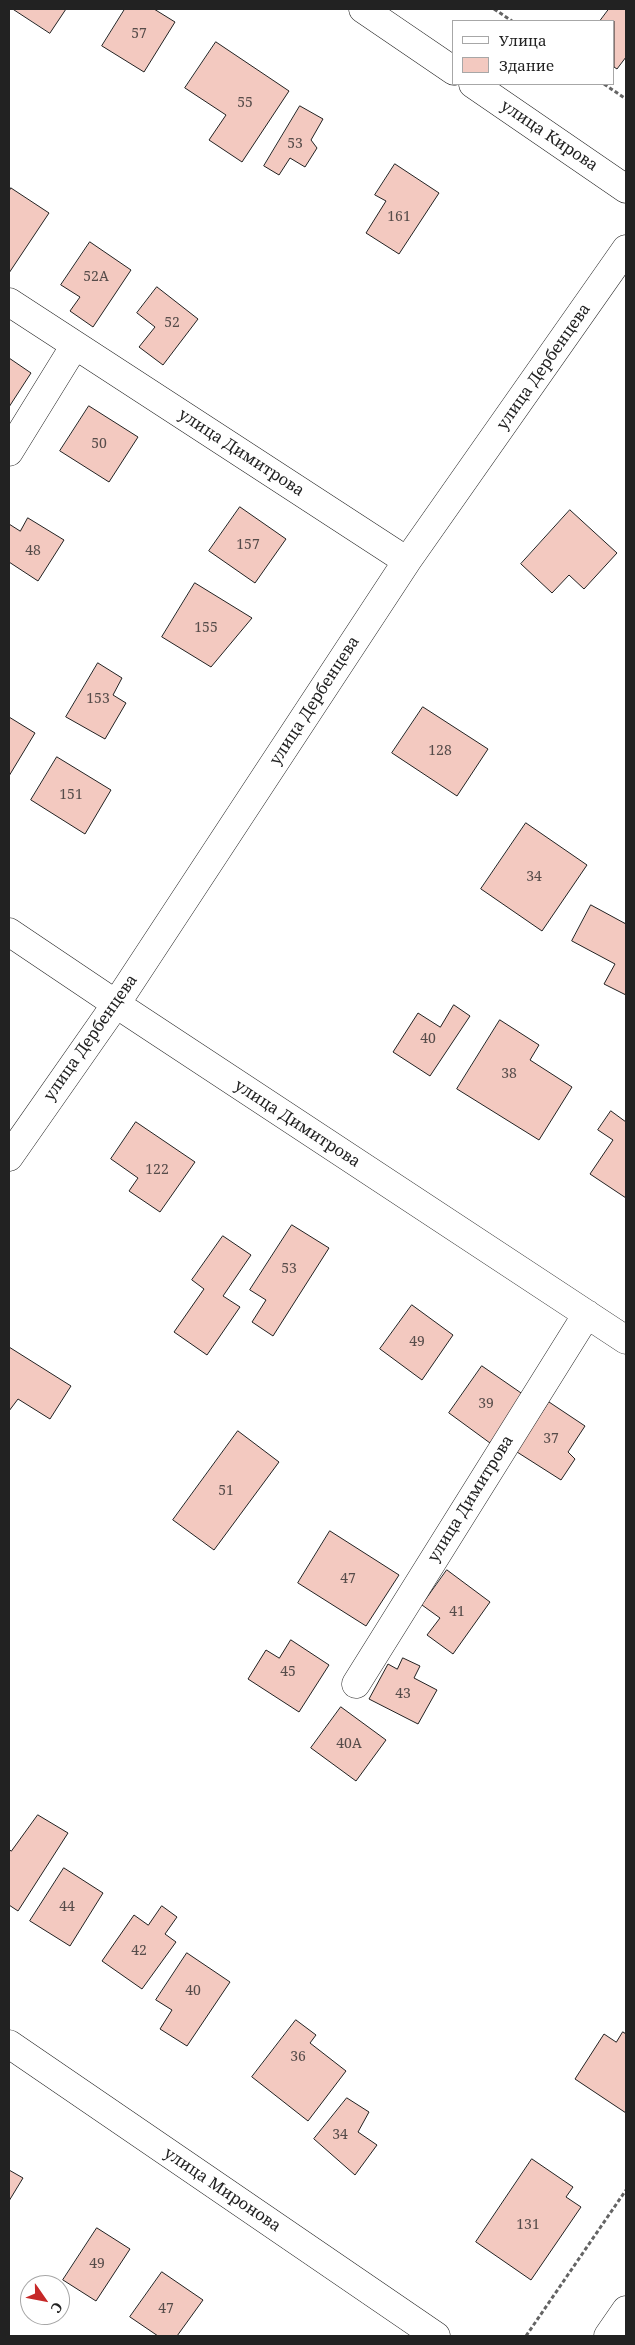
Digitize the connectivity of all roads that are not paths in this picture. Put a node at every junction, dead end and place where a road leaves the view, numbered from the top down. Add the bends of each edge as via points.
1 (363, 9) edge
2 (452, 70) edge
3 (474, 85) edge
4 (626, 189) edge
5 (626, 249) edge
6 (9, 302) edge
7 (75, 345) junction
8 (9, 452) edge
9 (407, 561) junction
10 (9, 932) edge
11 (116, 1004) junction
12 (9, 1157) edge
13 (587, 1314) junction
14 (626, 1340) edge
15 (356, 1684) dead end
16 (9, 2044) edge
17 (626, 2310) edge
18 (436, 2336) edge
19 (608, 2336) edge

1 - 2 street
3 - 4 street, улица Кирова
5 - 9 street, улица Дербенцева
6 - 7 street, улица Димитрова
7 - 8 street
7 - 9 street, улица Димитрова
9 - 11 street, улица Дербенцева
10 - 11 street, улица Димитрова
11 - 12 street, улица Дербенцева
11 - 13 street, улица Димитрова
13 - 14 street, улица Димитрова
13 - 15 street, улица Димитрова
16 - 18 street, улица Миронова
17 - 19 street

